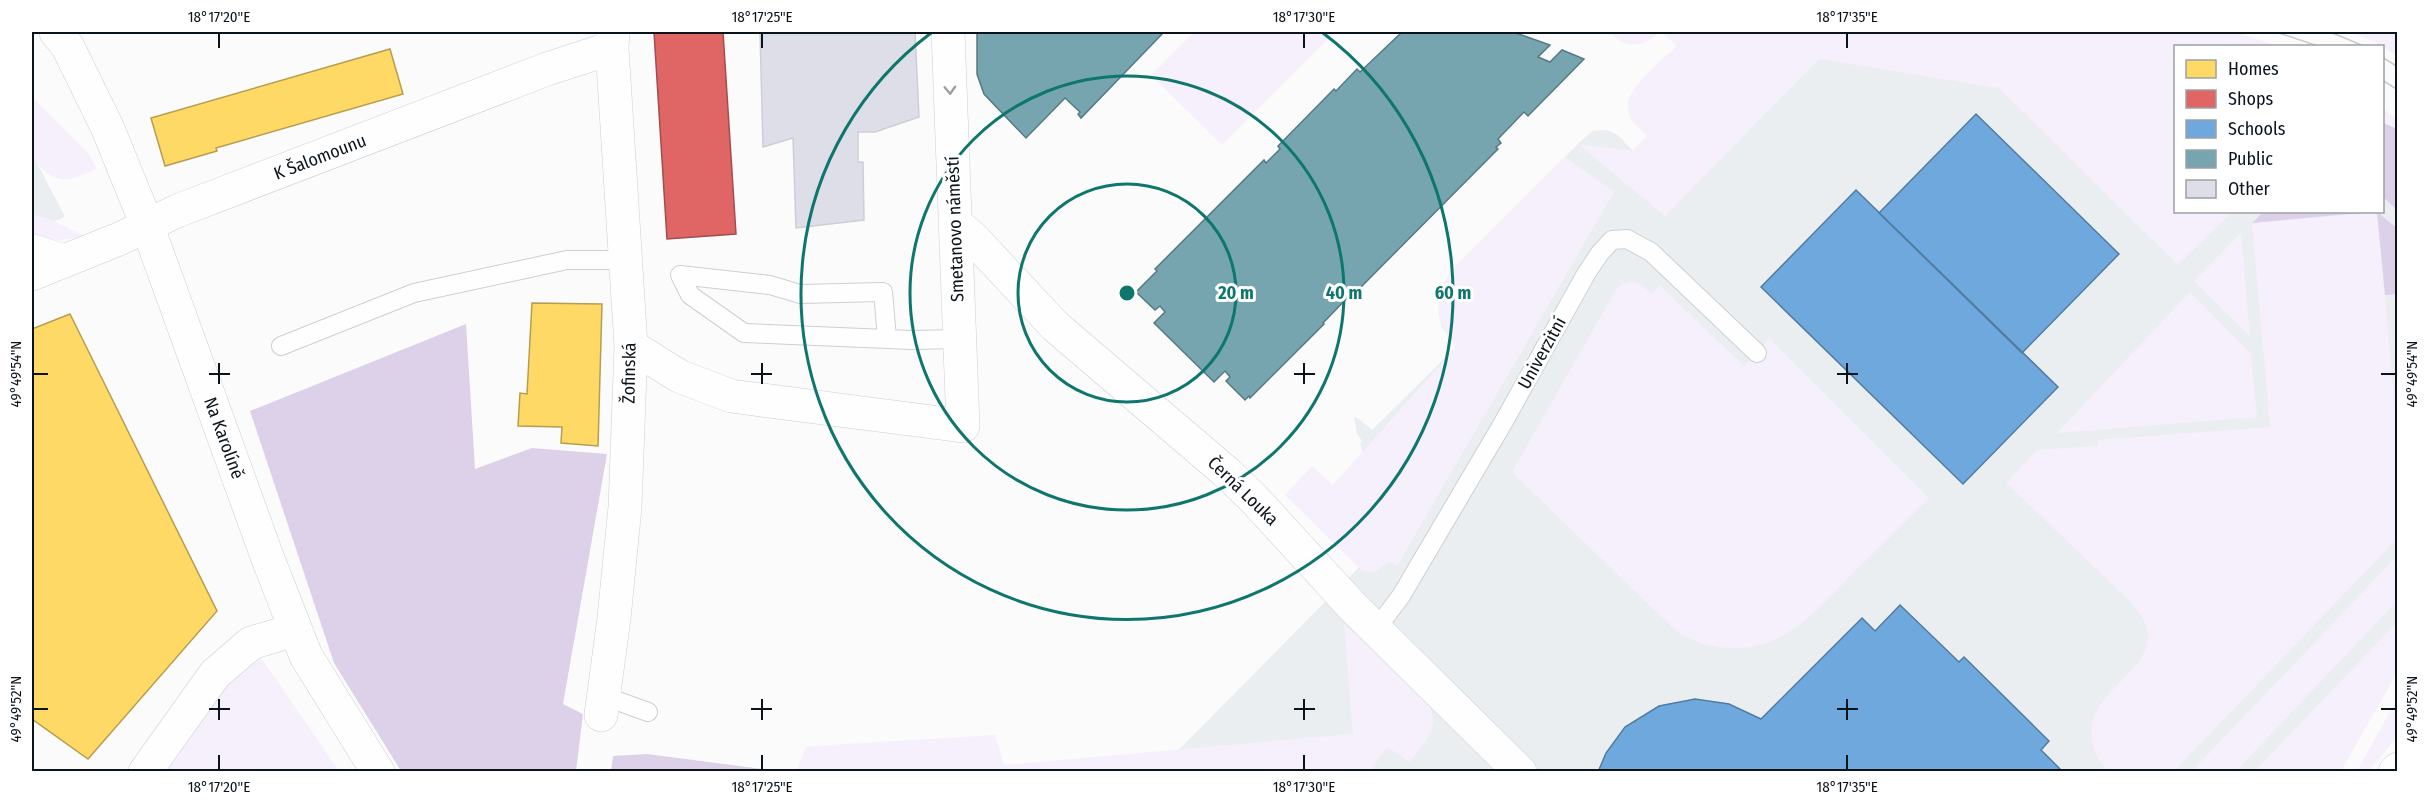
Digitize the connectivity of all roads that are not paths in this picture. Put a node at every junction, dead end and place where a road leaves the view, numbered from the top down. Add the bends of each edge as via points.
1 (56, 32) edge
2 (948, 32) edge
3 (613, 40) edge
4 (955, 223) junction
5 (147, 225) junction
6 (32, 247) edge
7 (70, 259) junction
8 (627, 260) junction
9 (32, 274) edge
10 (886, 338) junction
11 (958, 339) junction
12 (280, 346) dead end
13 (631, 346) junction
14 (1757, 353) dead end
15 (1376, 629) junction
16 (295, 630) junction
17 (602, 706) joint
18 (648, 712) dead end
19 (145, 771) edge
20 (378, 771) edge
21 (1520, 771) edge

1 - 5 street, Na Karolíně via 68,47 108,129
2 -> 4 street, Smetanovo náměstí
3 - 5 street, K Šalomounu
3 - 8 street, Žofinská
4 - 11 street, Smetanovo náměstí
4 - 15 street, Černá Louka via 1055,326 1254,499
5 - 7 street, K Šalomounu
5 - 16 street, Na Karolíně
6 - 7 street
7 - 9 street, K Šalomounu
8 - 12 lane via 567,260 414,293
8 - 13 street, Žofinská
10 - 10 lane via 744,333 690,295 680,275 771,285 800,294 883,292
10 - 11 lane
11 - 13 street, Smetanovo náměstí via 963,426 731,396 679,376
13 - 17 street, Žofinská via 625,507
14 - 15 lane, Univerzitní via 1651,252 1627,239 1612,240 1586,274 1401,596
15 - 21 street, Černá Louka
16 - 19 street via 251,643 215,674
16 - 20 street, Na Karolíně via 306,656
17 - 18 lane

